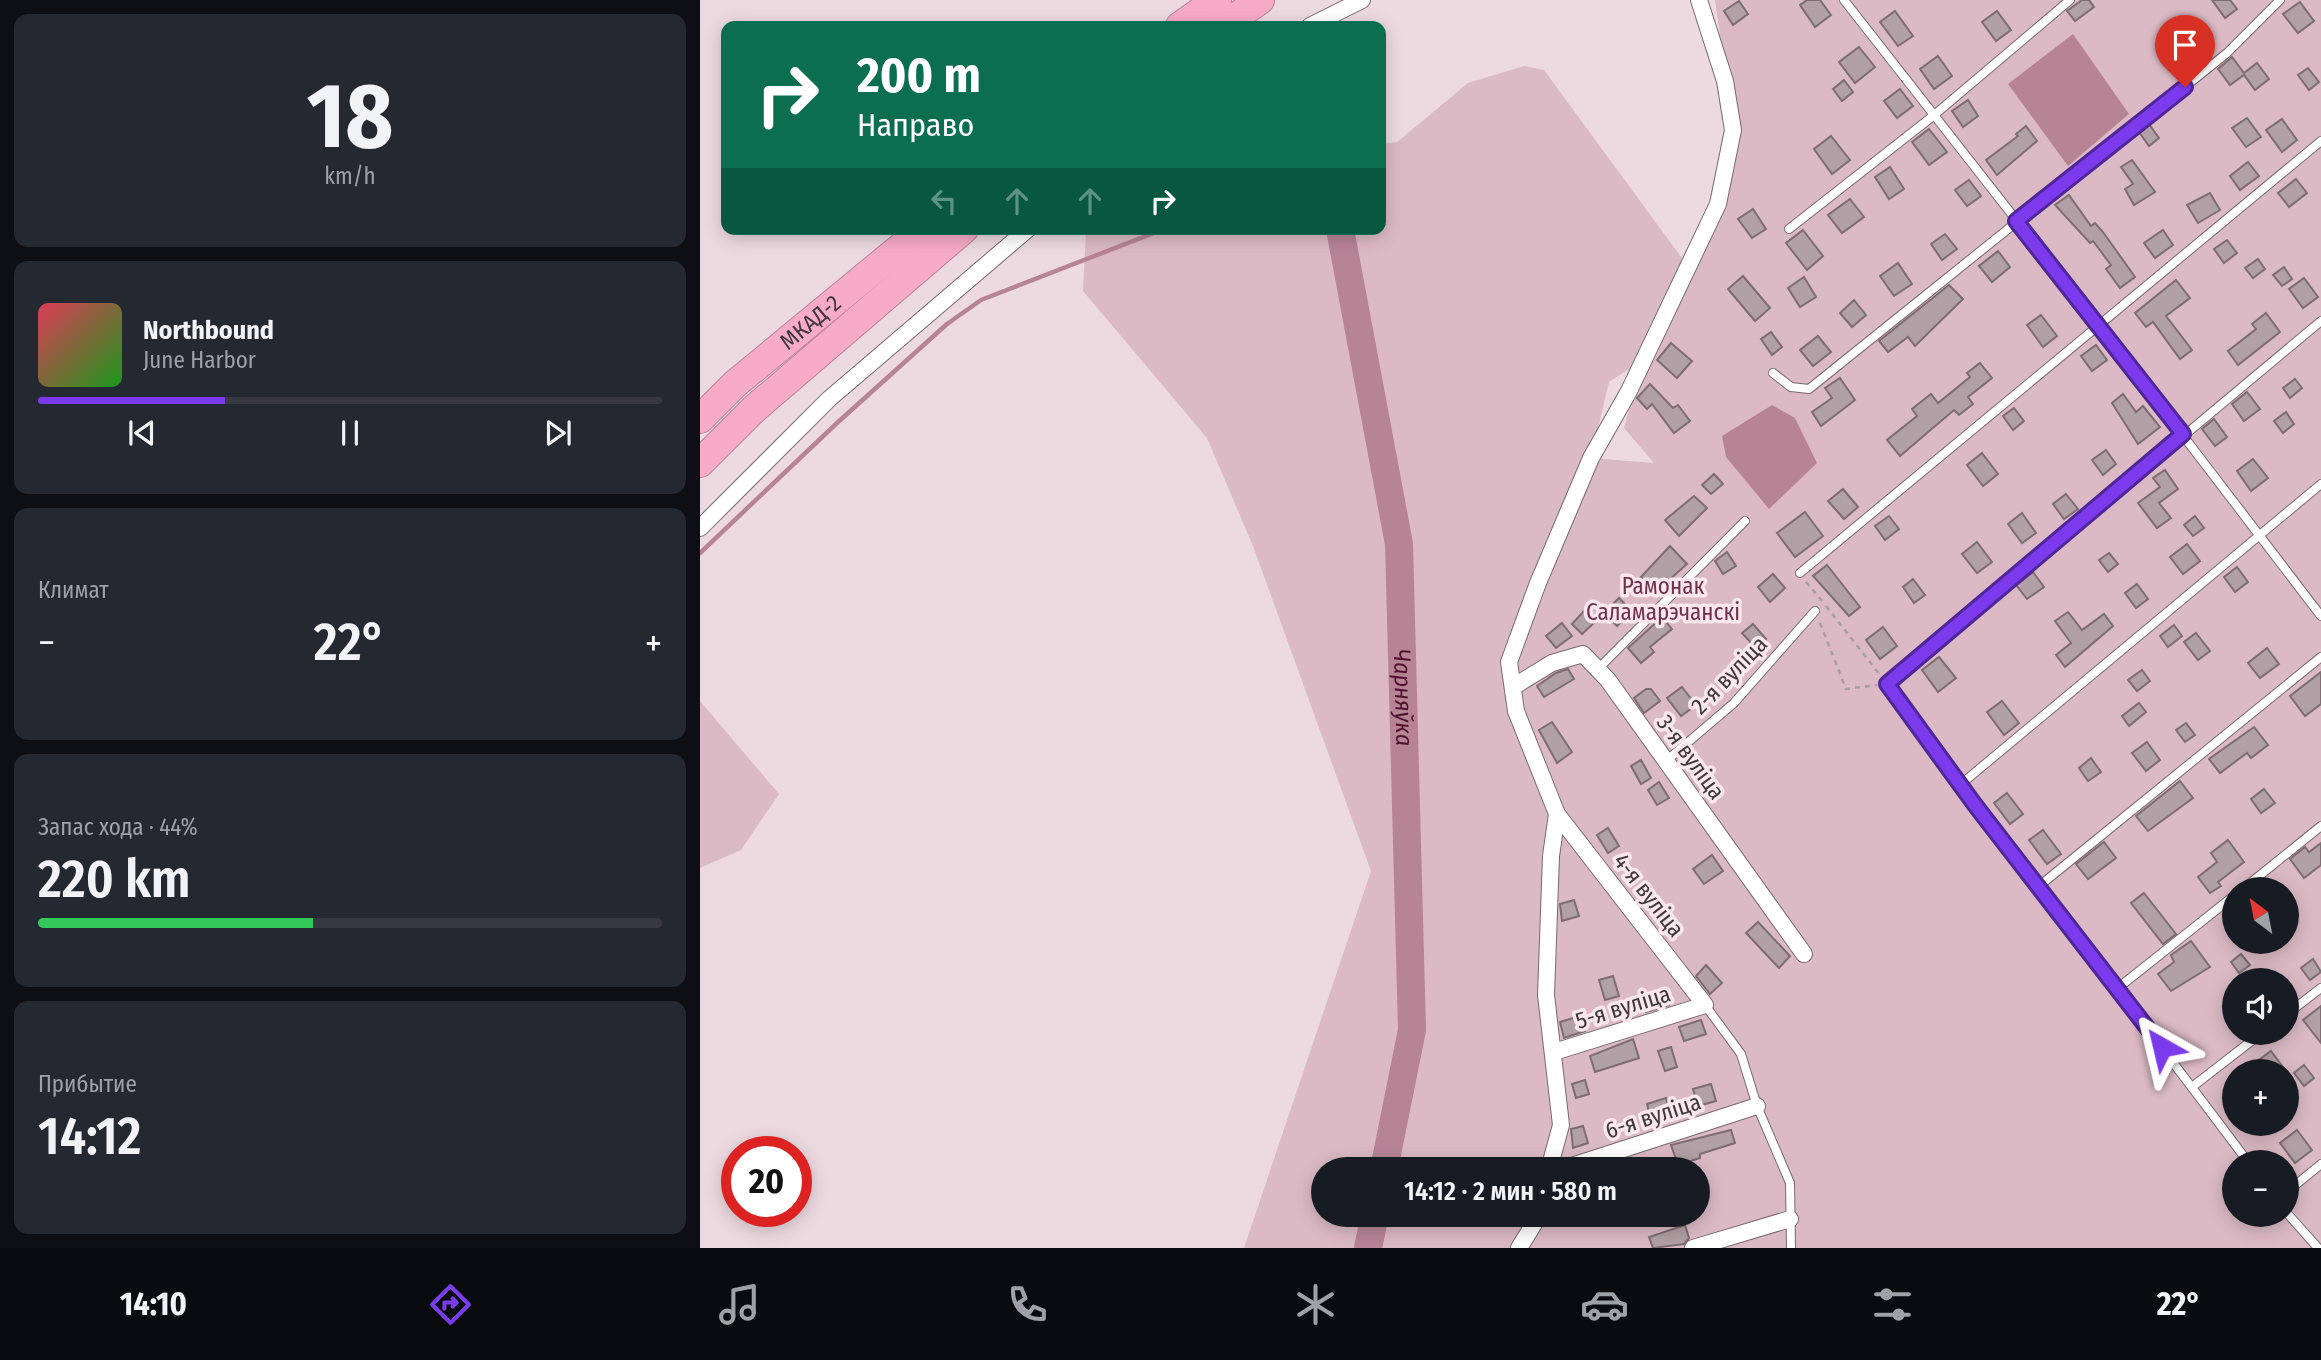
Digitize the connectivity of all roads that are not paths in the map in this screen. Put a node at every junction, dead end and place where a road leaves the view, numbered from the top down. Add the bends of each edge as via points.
1 (1211, 0) edge
2 (1217, 0) edge
3 (1260, 0) edge
4 (1362, 0) edge
5 (1699, 0) edge
6 (2070, 0) edge
7 (2280, 0) edge
8 (1849, 2) edge
9 (1186, 21) edge
10 (1187, 21) edge
11 (1230, 21) edge
12 (1320, 21) edge
13 (1933, 116) junction
14 (2321, 141) edge
15 (2016, 221) junction
16 (1789, 229) dead end
17 (916, 235) edge
18 (957, 235) edge
19 (1021, 235) edge
20 (2321, 321) edge
21 (2101, 327) junction
22 (1773, 373) dead end
23 (700, 419) edge
24 (2183, 434) junction
25 (700, 463) edge
26 (2321, 484) edge
27 (1745, 521) dead end
28 (700, 528) edge
29 (2259, 536) junction
30 (1800, 573) road end
31 (1815, 611) road end
32 (2321, 616) edge
33 (2321, 657) edge
34 (1598, 669) junction
35 (1513, 687) junction
36 (1666, 761) junction
37 (1960, 785) junction
38 (1557, 814) junction
39 (2321, 826) edge
40 (2257, 877) edge
41 (2038, 887) junction
42 (2222, 905) edge
43 (1804, 954) dead end
44 (2119, 988) junction
45 (2321, 988) edge
46 (1705, 1005) junction
47 (2299, 1005) edge
48 (2246, 1045) edge
49 (1554, 1052) junction
50 (2192, 1087) junction
51 (1757, 1106) junction
52 (2239, 1150) edge
53 (1552, 1157) edge
54 (1599, 1157) edge
55 (2321, 1164) edge
56 (2299, 1182) edge
57 (1790, 1219) junction
58 (1532, 1227) edge
59 (2299, 1227) edge
60 (1519, 1248) edge
61 (1693, 1248) edge
62 (1791, 1248) edge
63 (2318, 1248) edge

1 - 9 highway
2 - 10 highway
3 - 11 highway
4 - 12 street
5 - 35 street via 1725,81 1733,130 1718,204 1629,391 1591,458 1509,662
6 - 13 lane
7 - 15 lane via 2227,53
8 - 13 lane
13 - 15 lane
13 - 16 lane
14 - 21 lane
15 - 21 lane
15 - 22 lane via 1809,389 1791,387
17 - 23 highway, МКАД-2 via 735,384
18 - 25 highway via 754,409
19 - 28 street via 829,399
20 - 24 lane
21 - 24 lane
21 - 30 lane
24 - 29 lane
24 - 37 lane via 1887,684
26 - 29 lane
27 - 34 lane
29 - 32 lane
29 - 37 lane
31 - 36 lane, 2-я вуліца via 1734,703
33 - 41 lane
34 - 35 street via 1583,654 1552,663
34 - 36 street, 3-я вуліца
35 - 38 street via 1516,711
36 - 43 street, 3-я вуліца
37 - 41 lane
38 - 46 street, 4-я вуліца
38 - 49 street via 1546,995
39 - 40 lane
41 - 44 lane
42 - 44 lane
44 - 50 lane
45 - 47 lane
46 - 49 street, 5-я вуліца
46 - 51 lane via 1741,1054
48 - 50 lane
49 - 53 street via 1561,1125
50 - 52 lane
51 - 54 street, 6-я вуліца
51 - 57 lane via 1790,1183
55 - 56 lane
57 - 61 street
57 - 62 lane
58 - 60 street
59 - 63 lane

